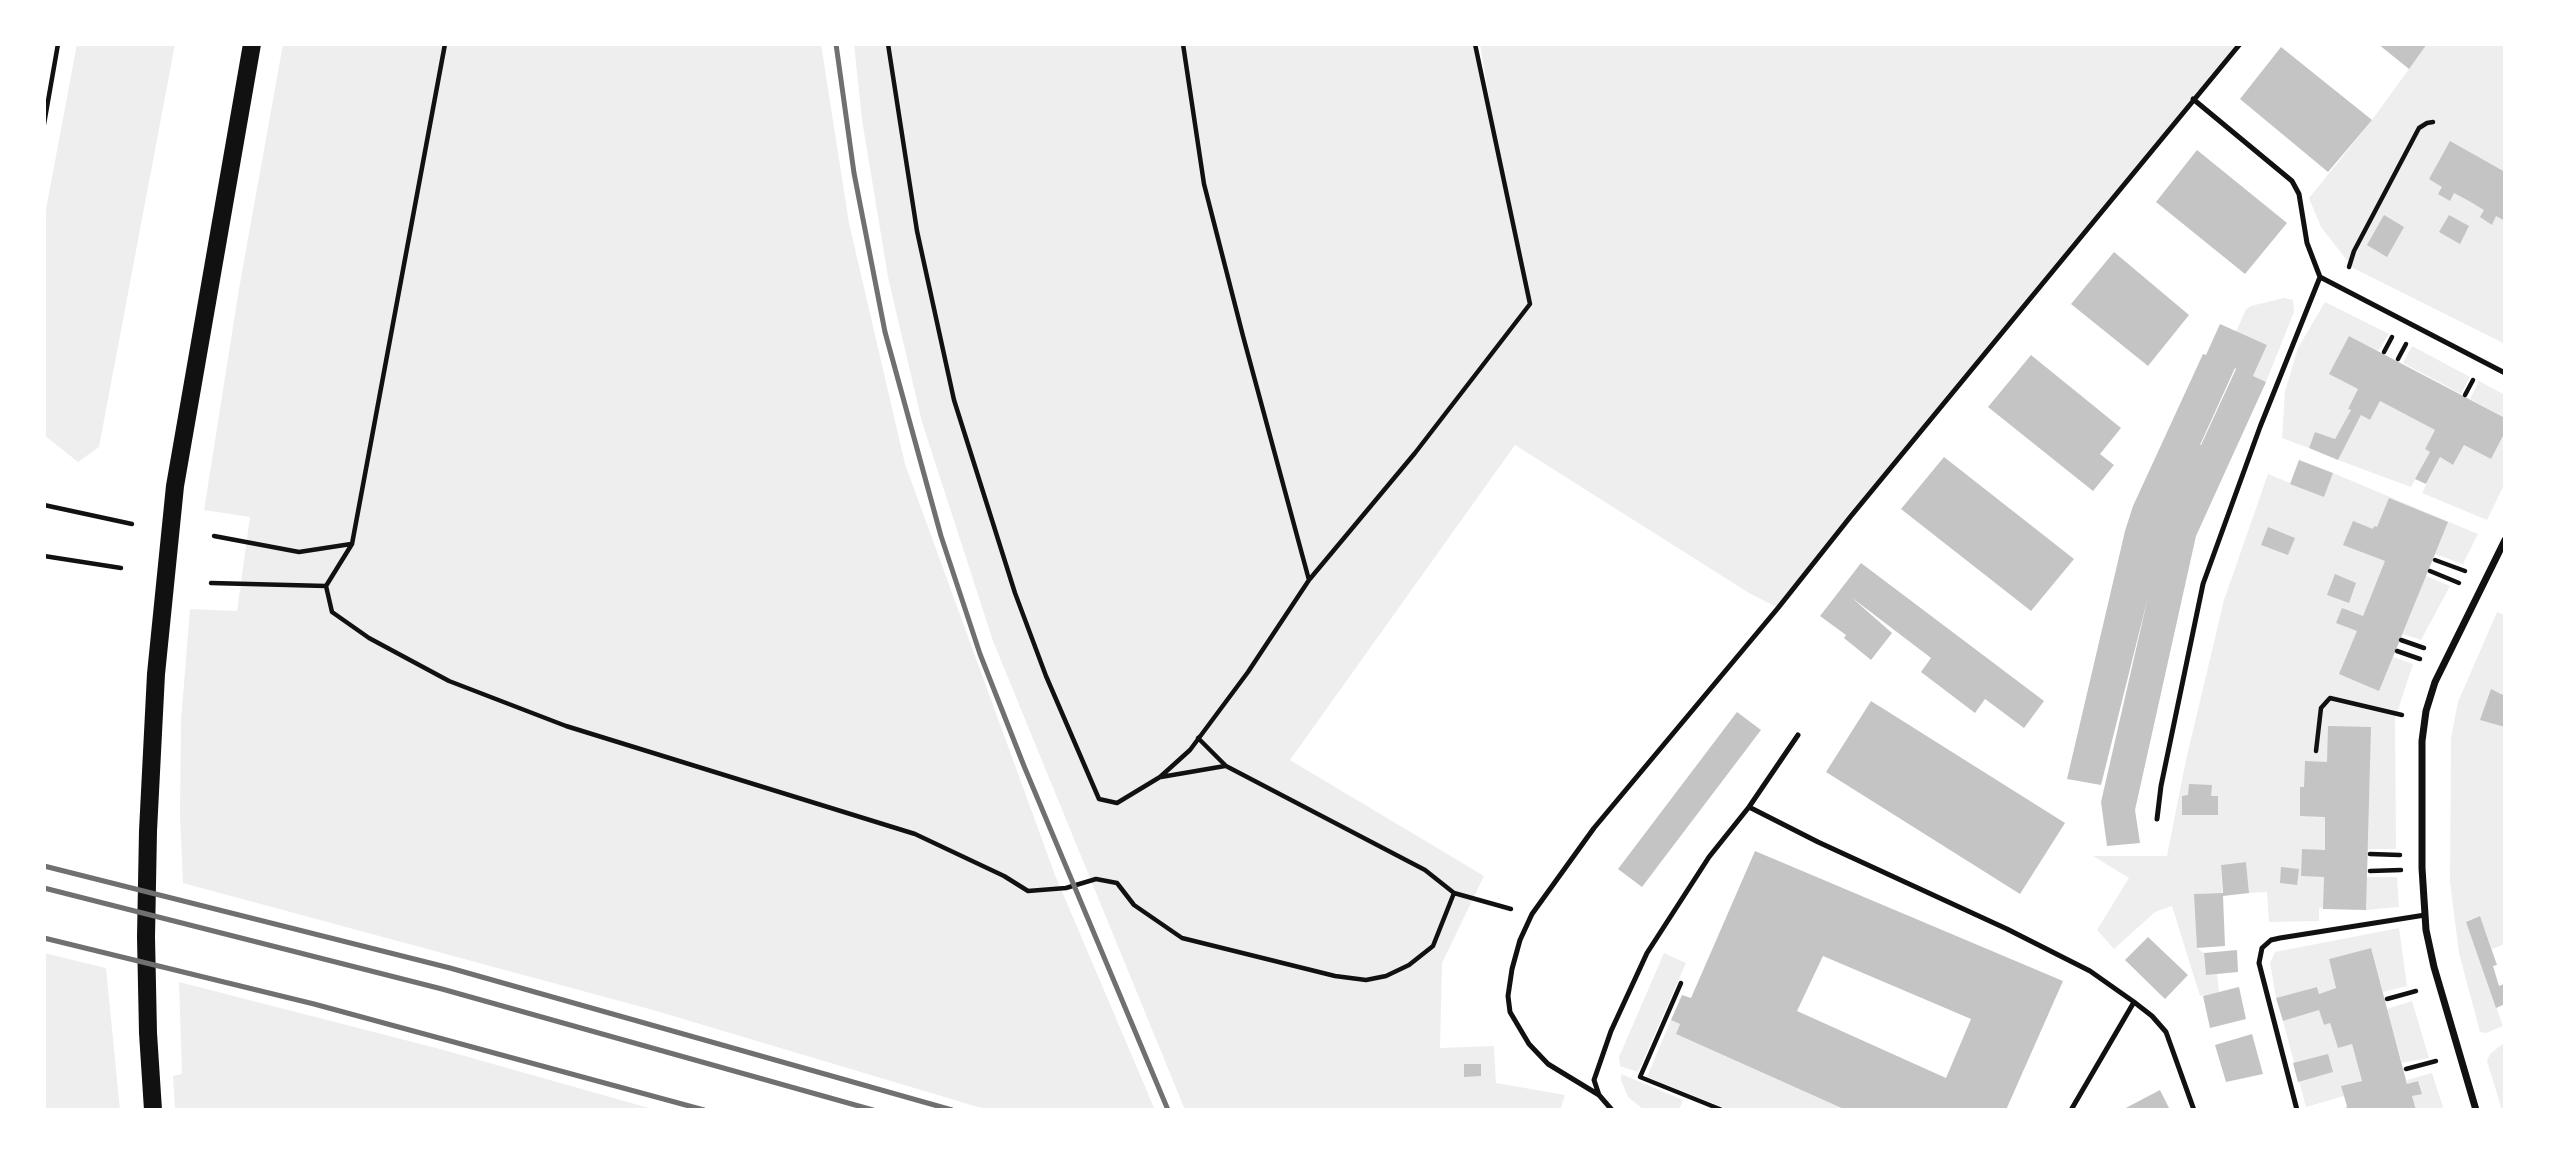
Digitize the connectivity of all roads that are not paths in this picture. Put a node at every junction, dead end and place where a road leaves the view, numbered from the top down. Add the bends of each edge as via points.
1 (252, 44) edge
2 (2239, 44) edge
3 (2193, 99) junction
4 (2320, 276) junction
5 (2505, 373) edge
6 (2505, 540) edge
7 (1798, 735) dead end
8 (1749, 807) junction
9 (2157, 820) dead end
10 (2425, 915) junction
11 (2134, 1002) junction
12 (1599, 1095) junction
13 (153, 1110) edge
14 (1612, 1110) edge
15 (2071, 1110) edge
16 (2194, 1110) edge
17 (2297, 1110) edge
18 (2476, 1110) edge

1 - 13 main road via 175,485 156,674 146,937
2 - 3 lane
3 - 4 lane via 2292,181
3 - 12 lane via 1594,828 1532,914 1511,969 1510,1012 1529,1044 1548,1064
4 - 5 lane
4 - 9 lane via 2203,584
6 - 10 street via 2446,655 2426,711 2421,785
7 - 8 lane
8 - 11 lane via 2043,947 2090,971
8 - 12 lane via 1709,857 1647,953 1600,1062 1594,1080
10 - 17 lane via 2280,938 2262,948 2259,963
10 - 18 street via 2434,967
11 - 15 lane
11 - 16 lane via 2166,1032
12 - 14 lane

